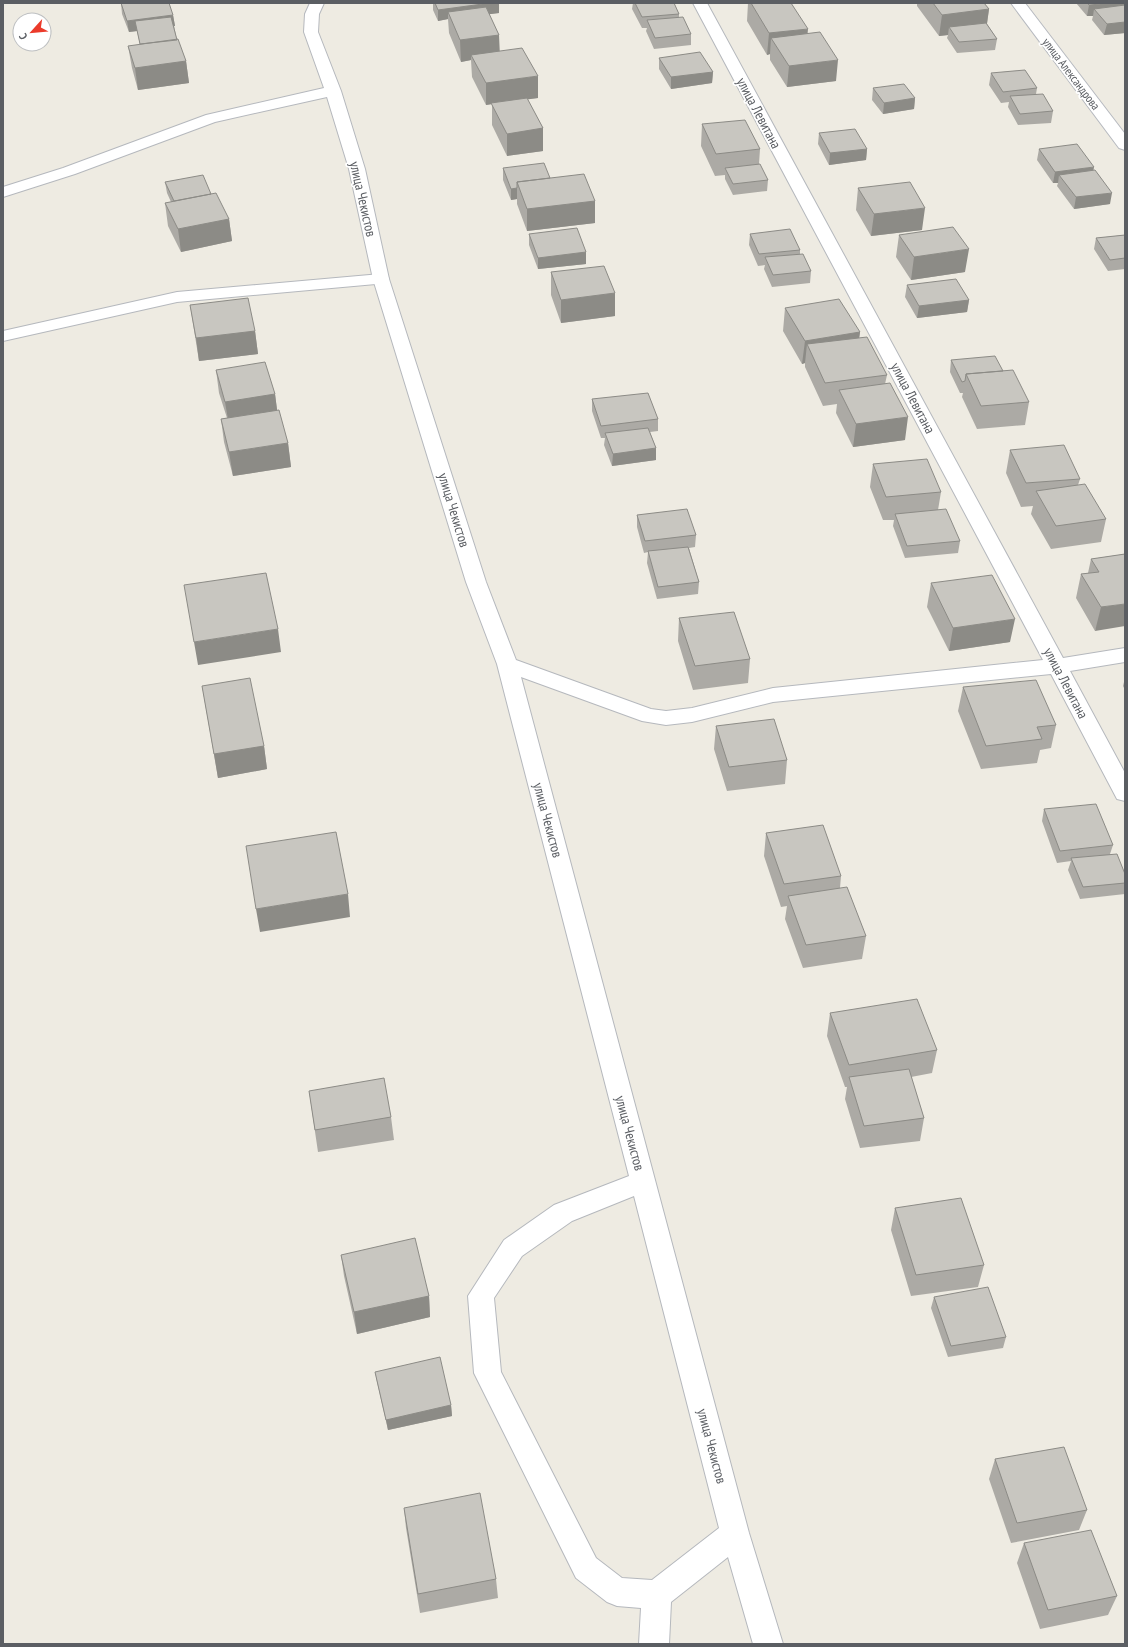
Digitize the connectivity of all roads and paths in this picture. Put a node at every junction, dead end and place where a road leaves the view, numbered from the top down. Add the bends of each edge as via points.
1 (317, 3) edge
2 (700, 3) edge
3 (1018, 3) edge
4 (333, 90) junction
5 (1125, 145) edge
6 (3, 192) edge
7 (381, 279) junction
8 (3, 336) edge
9 (1125, 655) edge
10 (507, 664) junction
11 (1057, 666) junction
12 (1125, 793) edge
13 (643, 1181) junction
14 (735, 1533) junction
15 (657, 1595) junction
16 (654, 1644) edge
17 (768, 1644) edge

1 - 4 street, улица Чекистов via 312,14 311,32
2 - 11 street, улица Левитана
3 - 5 street, улица Александрова
4 - 6 street via 211,118 69,171
4 - 7 street, улица Чекистов via 357,169
7 - 8 street via 178,297
7 - 10 street, улица Чекистов via 476,582
9 - 11 street
10 - 11 street via 649,716 666,718 692,715 773,695
10 - 13 street, улица Чекистов
11 - 12 street, улица Левитана
13 - 14 street, улица Чекистов
13 - 15 street via 563,1213 513,1248 481,1296 488,1372 586,1568 617,1592
14 - 15 street
14 - 17 street, улица Чекистов
15 - 16 street

